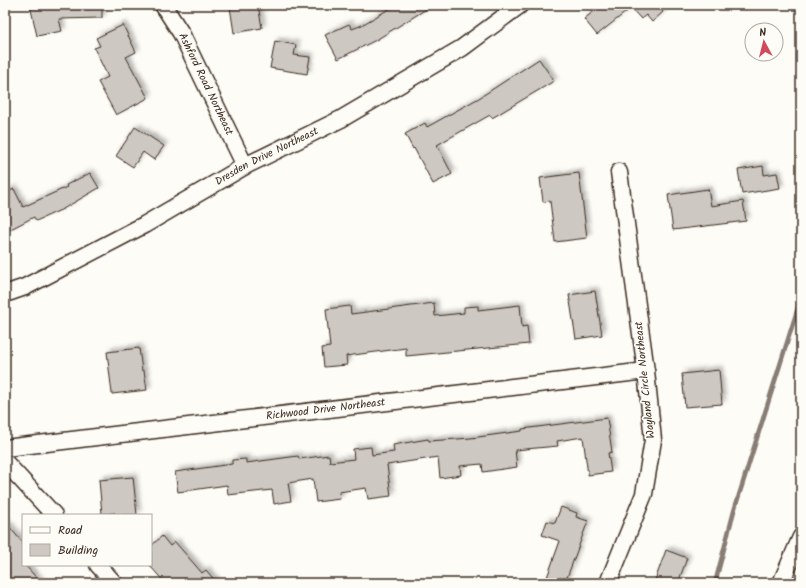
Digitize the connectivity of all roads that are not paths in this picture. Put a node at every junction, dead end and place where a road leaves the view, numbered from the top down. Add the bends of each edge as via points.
1 (163, 5) edge
2 (520, 5) edge
3 (245, 166) junction
4 (619, 172) dead end
5 (5, 294) edge
6 (646, 371) junction
7 (5, 448) edge
8 (5, 462) edge
9 (53, 514) edge
10 (801, 537) edge
11 (99, 566) edge
12 (114, 583) edge
13 (608, 583) edge
14 (781, 583) edge

1 - 3 street, Ashford Road Northeast via 181,33
2 - 3 street, Dresden Drive Northeast via 462,48 348,115
3 - 5 street, Dresden Drive Northeast via 144,225 25,287
4 - 6 street, Wayland Circle Northeast
6 - 7 street, Richwood Drive Northeast
6 - 13 street, Wayland Circle Northeast via 653,440 644,494
8 - 9 street
10 - 14 street
11 - 12 street

